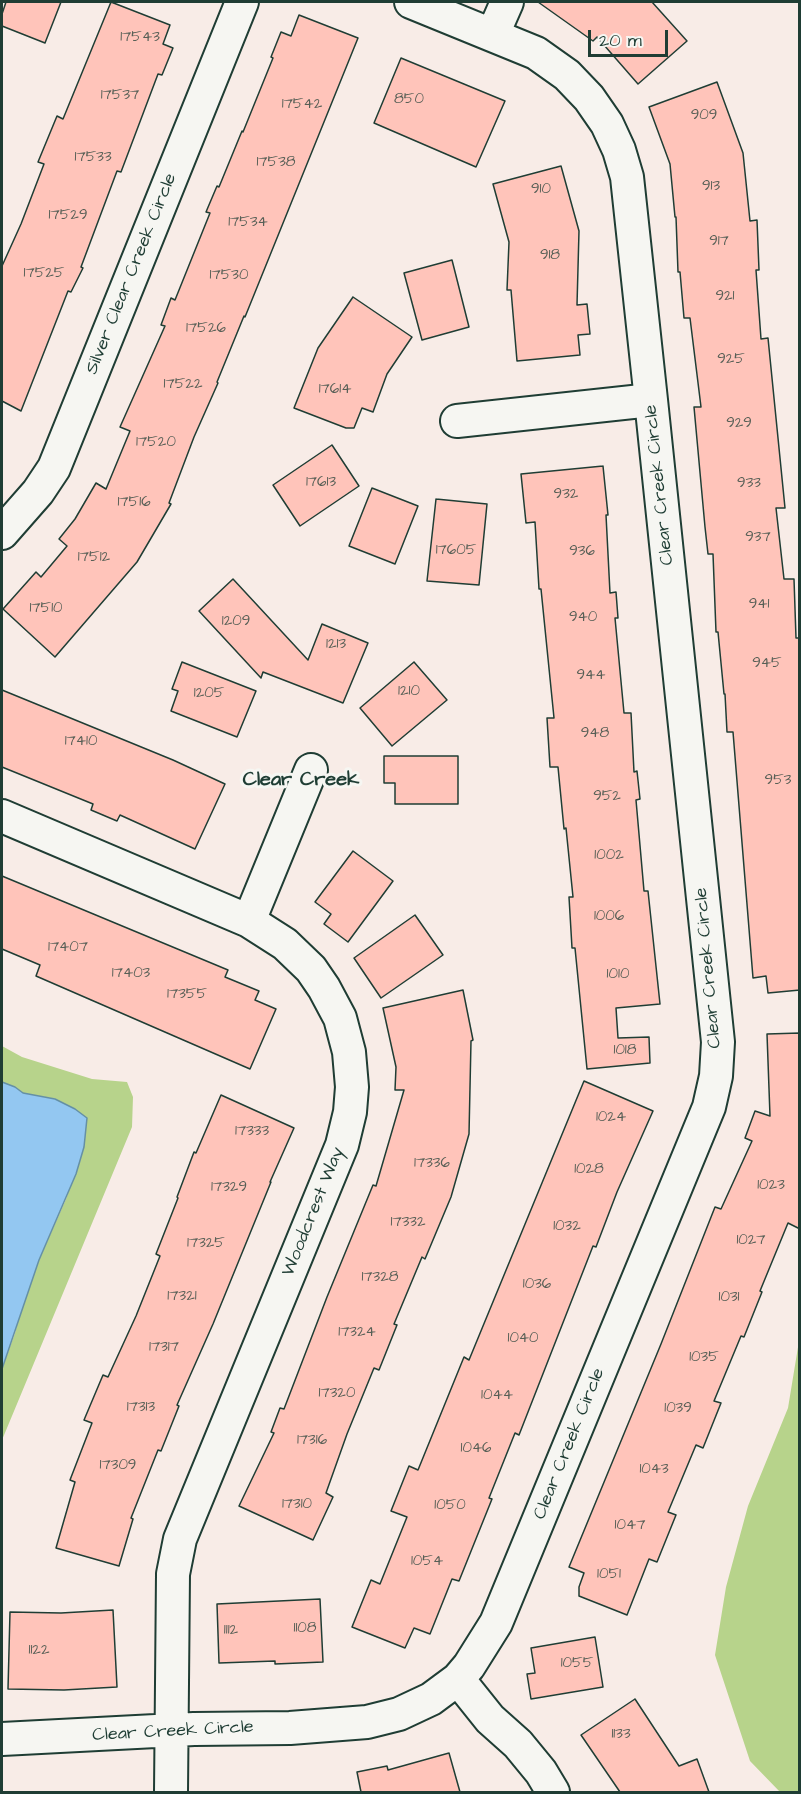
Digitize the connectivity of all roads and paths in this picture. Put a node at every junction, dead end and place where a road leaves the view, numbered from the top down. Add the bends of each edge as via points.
1 (243, 2) edge
2 (411, 2) edge
3 (507, 2) edge
4 (494, 34) junction
5 (651, 400) junction
6 (457, 421) dead end
7 (2, 533) edge
8 (311, 770) dead end
9 (2, 816) edge
10 (249, 921) junction
11 (458, 1679) junction
12 (171, 1731) junction
13 (2, 1739) edge
14 (171, 1792) edge
15 (553, 1792) edge

1 - 7 street, Silver Clear Creek Circle via 54,468
2 - 4 street, Clear Creek Circle
3 - 4 street
4 - 5 street, Clear Creek Circle via 536,53 567,75 602,115 619,150 627,177
5 - 6 street
5 - 11 street, Clear Creek Circle via 718,1042 717,1076 709,1107 496,1623
8 - 10 street
9 - 10 street, Woodcrest Way
10 - 12 street, Woodcrest Way via 285,944 324,987 340,1018 349,1052 350,1112 342,1144 180,1539 173,1574
11 - 12 street, Clear Creek Circle via 431,1699 399,1714 367,1722
11 - 15 street via 490,1719 518,1744
12 - 13 street, Clear Creek Circle
12 - 14 street, Woodcrest Way

